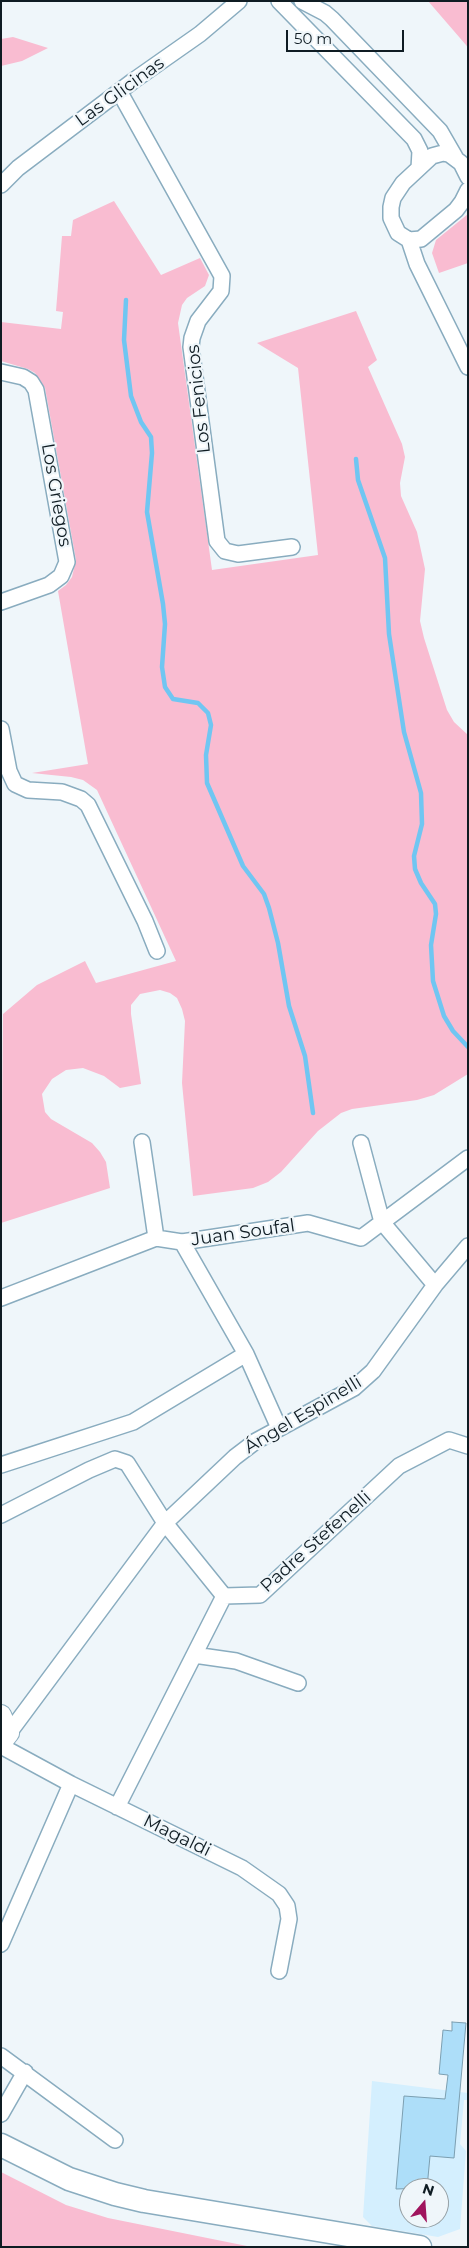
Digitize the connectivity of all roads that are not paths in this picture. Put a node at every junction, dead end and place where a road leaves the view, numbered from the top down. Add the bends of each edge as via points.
1 (239, 1) edge
2 (279, 1) edge
3 (302, 1) edge
4 (119, 91) junction
5 (455, 157) junction
6 (419, 168) junction
7 (468, 177) edge
8 (2, 184) edge
9 (468, 190) edge
10 (409, 240) junction
11 (468, 367) edge
12 (1, 372) edge
13 (292, 547) dead end
14 (1, 602) edge
15 (1, 729) edge
16 (157, 951) dead end
17 (142, 1142) dead end
18 (361, 1143) dead end
19 (468, 1158) edge
20 (382, 1222) junction
21 (156, 1238) junction
22 (182, 1242) junction
23 (468, 1246) edge
24 (435, 1285) junction
25 (1, 1298) edge
26 (246, 1354) junction
27 (279, 1428) junction
28 (468, 1446) edge
29 (1, 1465) edge
30 (1, 1515) edge
31 (165, 1523) junction
32 (224, 1596) junction
33 (194, 1655) junction
34 (298, 1683) dead end
35 (3, 1734) edge
36 (71, 1784) junction
37 (117, 1807) junction
38 (1, 1944) edge
39 (279, 1970) dead end
40 (1, 2056) edge
41 (25, 2072) junction
42 (1, 2114) edge
43 (115, 2140) dead end
44 (1, 2145) edge
45 (1, 2159) edge
46 (326, 2247) edge
47 (420, 2247) edge

1 - 4 street, Las Glicinas via 200,34
2 - 6 street via 414,140 420,150
3 - 5 street via 332,19 440,130
4 - 8 street, Las Glicinas via 18,168
4 - 13 street, Los Fenicios via 222,276 221,291 194,328 190,348 218,541 225,551 238,554
5 - 6 street via 437,154
5 - 7 street
6 - 10 street via 398,190 391,207 394,227 402,238
9 - 10 street via 462,202 428,234 421,239
10 - 11 street via 417,264
12 - 14 street, Los Griegos via 23,377 36,390 67,562 61,576 49,585
15 - 16 street via 9,771 16,784 28,790 67,793 88,805
17 - 21 street
18 - 20 street
19 - 20 street, Juan Soufal
20 - 22 street, Juan Soufal via 361,1238 308,1223
20 - 24 street
21 - 22 street, Juan Soufal
21 - 25 street, Juan Soufal
22 - 26 street
23 - 24 street, Ángel Espinelli
24 - 27 street, Ángel Espinelli via 390,1349 354,1388
26 - 27 street
26 - 29 street via 134,1422
27 - 31 street, Ángel Espinelli via 235,1457
28 - 32 street, Padre Stefenelli via 449,1440 399,1466 260,1595
30 - 31 street via 115,1459 127,1463
31 - 32 street
31 - 35 street, Ángel Espinelli
32 - 33 street
33 - 34 street via 236,1661
33 - 37 street
35 - 36 street, Magaldi
36 - 37 street, Magaldi
36 - 38 street
37 - 39 street, Magaldi via 242,1868 279,1894 287,1906 289,1919
40 - 41 street
41 - 42 street
41 - 43 street
44 - 47 main road via 69,2179 115,2194
45 - 46 main road via 74,2195 120,2210

